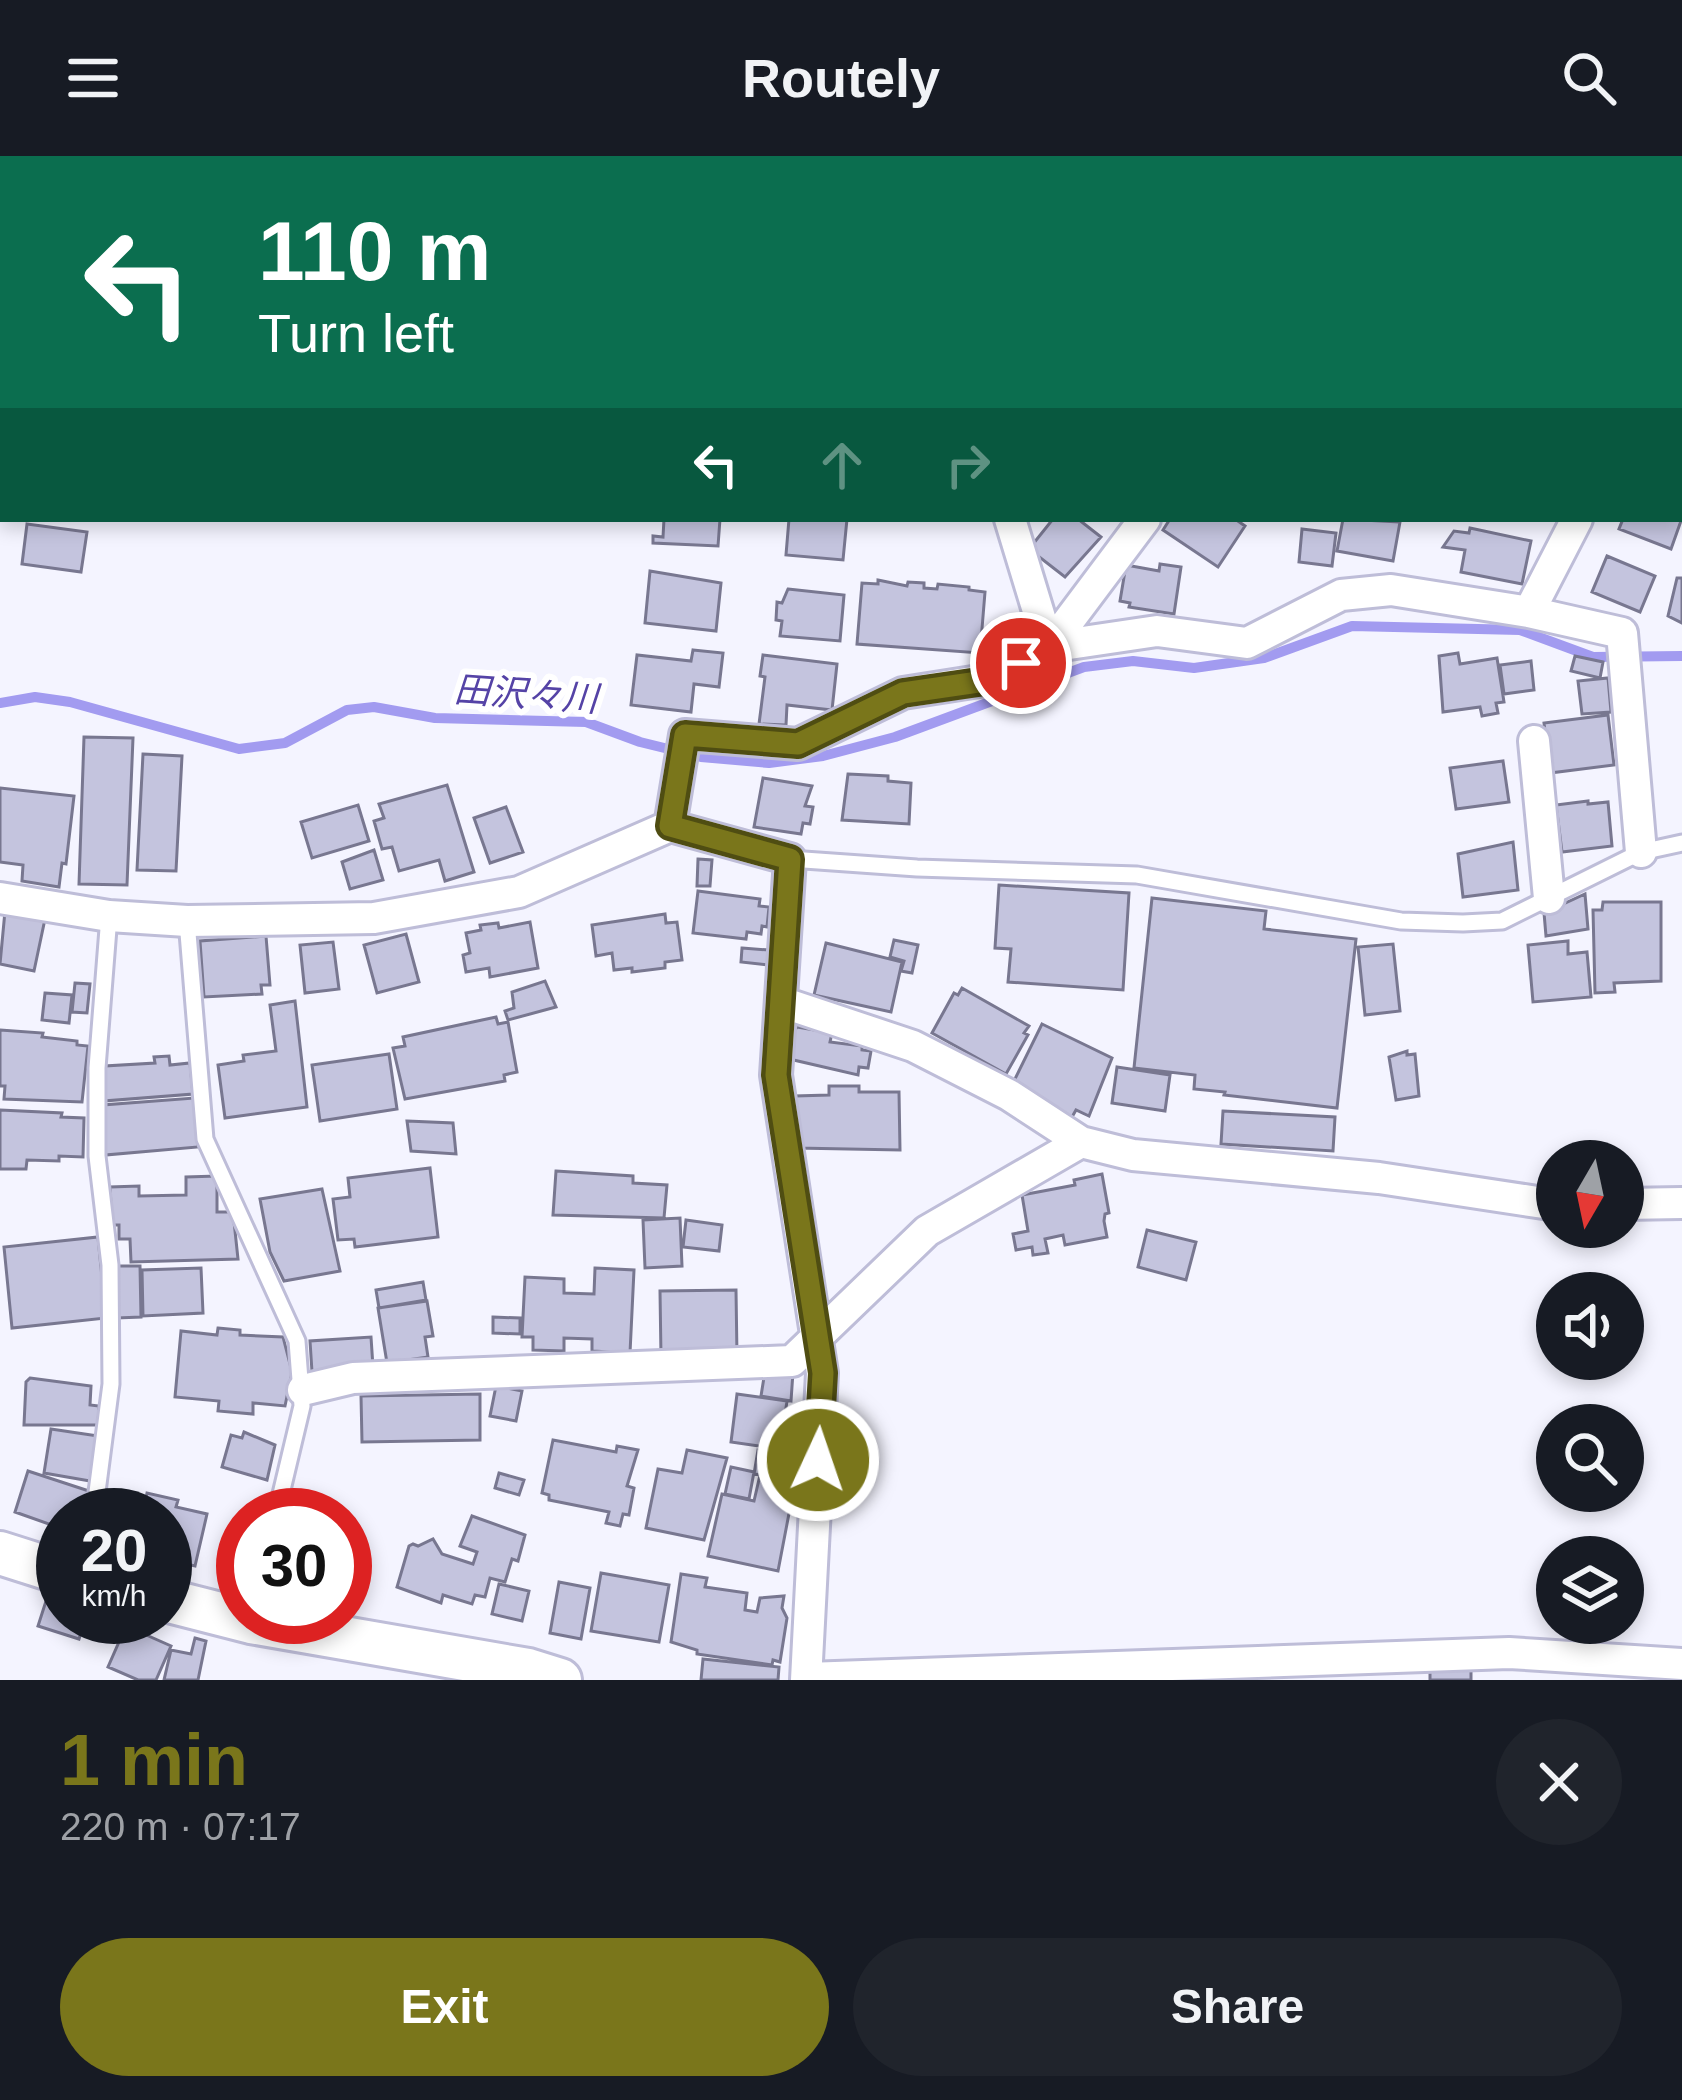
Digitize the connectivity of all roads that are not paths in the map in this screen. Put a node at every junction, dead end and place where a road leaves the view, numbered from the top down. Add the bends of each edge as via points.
1 (1011, 522) edge
2 (1143, 522) edge
3 (1575, 522) edge
4 (1529, 612) junction
5 (1049, 647) junction
6 (1534, 741) dead end
7 (670, 826) junction
8 (1682, 843) edge
9 (1641, 852) junction
10 (790, 859) junction
11 (0, 898) edge
12 (1549, 898) junction
13 (109, 916) junction
14 (187, 921) junction
15 (781, 1001) junction
16 (1081, 1142) junction
17 (1536, 1202) edge
18 (1682, 1203) edge
19 (1644, 1204) edge
20 (817, 1336) junction
21 (303, 1390) junction
22 (98, 1488) edge
23 (282, 1488) edge
24 (0, 1552) edge
25 (36, 1564) edge
26 (372, 1641) edge
27 (1682, 1664) edge
28 (807, 1679) edge
29 (560, 1680) edge

1 - 5 street
2 - 5 street
3 - 4 street
4 - 5 street via 1391,590 1341,595 1247,643 1157,631
4 - 9 street via 1622,633
5 - 7 street via 992,680 903,693 798,744 685,735
6 - 12 street
7 - 10 street
7 - 14 street via 519,892 374,917
8 - 9 lane
9 - 12 lane
10 - 12 lane via 1137,875 1401,921 1502,921
10 - 15 street
11 - 13 street
13 - 14 street
13 - 22 lane via 97,1156 110,1265 111,1384
14 - 21 lane via 205,1139 298,1341
15 - 16 street via 913,1046
15 - 20 street via 776,1075
16 - 17 street via 1133,1155
16 - 20 street via 927,1231
18 - 19 street
20 - 21 street via 792,1361 352,1378
20 - 28 street via 823,1373
21 - 23 lane
24 - 25 main road
26 - 29 main road
27 - 28 street via 1509,1653

